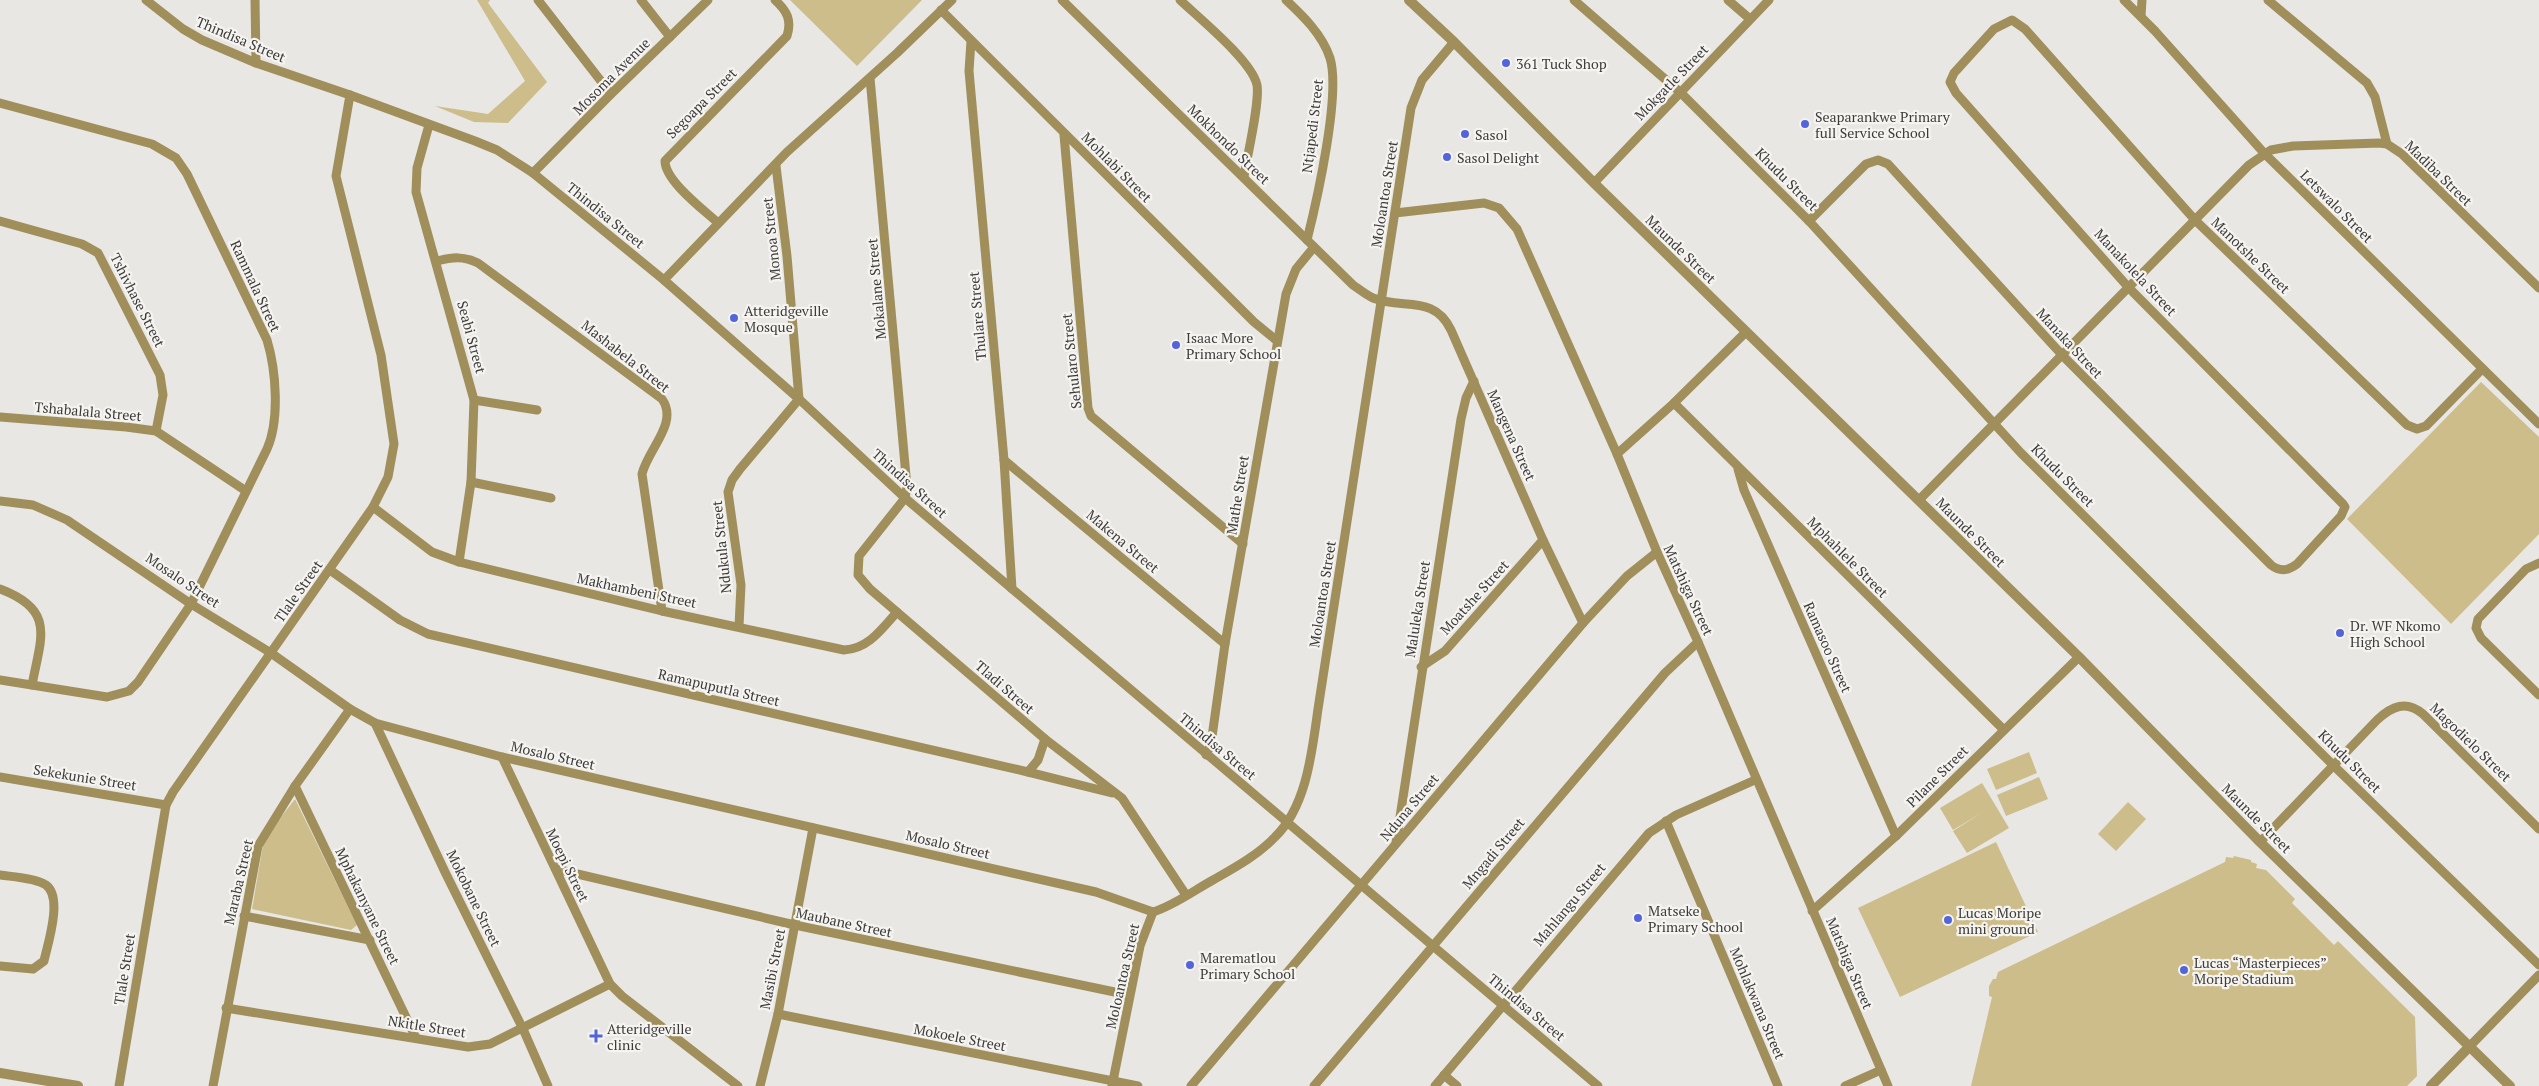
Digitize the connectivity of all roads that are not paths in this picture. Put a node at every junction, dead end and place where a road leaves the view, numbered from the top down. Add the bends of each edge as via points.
1 (146, 0) edge
2 (255, 0) edge
3 (538, 0) edge
4 (641, 0) edge
5 (708, 0) edge
6 (775, 0) edge
7 (952, 0) edge
8 (1062, 0) edge
9 (1180, 0) edge
10 (1286, 0) edge
11 (1409, 0) edge
12 (1574, 0) edge
13 (1728, 0) edge
14 (1769, 0) edge
15 (2124, 0) edge
16 (2142, 0) edge
17 (2268, 0) edge
18 (941, 10) junction
19 (2141, 16) junction
20 (1750, 19) junction
21 (2016, 22) joint
22 (670, 37) junction
23 (971, 41) junction
24 (1454, 42) junction
25 (256, 63) junction
26 (870, 78) junction
27 (1681, 93) junction
28 (350, 94) junction
29 (611, 94) junction
30 (0, 103) edge
31 (429, 125) junction
32 (1064, 135) junction
33 (2388, 144) junction
34 (2264, 153) junction
35 (776, 166) junction
36 (533, 174) junction
37 (1244, 177) junction
38 (1594, 183) junction
39 (1395, 214) junction
40 (2196, 220) junction
41 (0, 221) edge
42 (1809, 221) junction
43 (718, 224) junction
44 (1307, 240) junction
45 (1314, 247) junction
46 (437, 261) junction
47 (664, 280) junction
48 (2129, 288) junction
49 (2539, 288) edge
50 (1382, 300) junction
51 (1746, 332) junction
52 (1276, 340) junction
53 (2063, 356) junction
54 (2482, 369) junction
55 (1474, 381) junction
56 (799, 399) junction
57 (474, 400) junction
58 (1674, 403) junction
59 (537, 410) dead end
60 (0, 417) edge
61 (1994, 423) junction
62 (2539, 424) edge
63 (156, 431) junction
64 (1617, 454) junction
65 (1004, 460) junction
66 (1738, 467) junction
67 (471, 482) junction
68 (246, 491) junction
69 (551, 498) dead end
70 (905, 498) junction
71 (1919, 500) junction
72 (0, 501) edge
73 (372, 507) junction
74 (1543, 540) junction
75 (2317, 542) joint
76 (1243, 544) junction
77 (1656, 552) junction
78 (459, 562) junction
79 (2539, 563) edge
80 (330, 570) junction
81 (0, 589) edge
82 (1012, 589) junction
83 (191, 604) junction
84 (662, 611) junction
85 (897, 612) junction
86 (1583, 623) junction
87 (739, 626) junction
88 (1698, 642) junction
89 (1224, 644) junction
90 (271, 653) junction
91 (2079, 657) junction
92 (1422, 667) junction
93 (0, 680) edge
94 (32, 685) junction
95 (2539, 695) edge
96 (350, 709) junction
97 (376, 723) junction
98 (2003, 729) junction
99 (1045, 739) junction
100 (1206, 756) junction
101 (502, 757) junction
102 (2333, 765) junction
103 (1028, 772) junction
104 (0, 777) edge
105 (1756, 780) junction
106 (295, 786) junction
107 (1117, 794) junction
108 (166, 805) junction
109 (1666, 821) junction
110 (1287, 823) junction
111 (813, 828) junction
112 (2539, 829) edge
113 (1896, 836) junction
114 (2260, 842) junction
115 (1396, 843) junction
116 (556, 870) junction
117 (0, 875) edge
118 (1363, 886) junction
119 (1186, 895) junction
120 (1812, 911) junction
121 (1153, 912) junction
122 (244, 916) junction
123 (795, 926) junction
124 (370, 940) junction
125 (1432, 946) junction
126 (2539, 965) edge
127 (0, 966) edge
128 (2539, 975) edge
129 (610, 984) junction
130 (1129, 995) junction
131 (1503, 1004) junction
132 (226, 1008) junction
133 (778, 1014) junction
134 (523, 1029) junction
135 (416, 1038) junction
136 (2470, 1046) junction
137 (1881, 1070) junction
138 (0, 1072) edge
139 (1444, 1075) junction
140 (1112, 1084) edge
141 (78, 1086) edge
142 (119, 1086) edge
143 (213, 1086) edge
144 (548, 1086) edge
145 (738, 1086) edge
146 (760, 1086) edge
147 (1138, 1086) edge
148 (1191, 1086) edge
149 (1314, 1086) edge
150 (1435, 1086) edge
151 (1457, 1086) edge
152 (1598, 1086) edge
153 (1778, 1086) edge
154 (1845, 1086) edge
155 (1888, 1086) edge
156 (2431, 1086) edge
157 (2510, 1086) edge

1 - 25 street, Thindisa Street via 193,35
2 - 25 street
3 - 29 street
4 - 22 street
5 - 22 street, Mosoma Avenue
6 - 43 street, Segoapa Street via 790,22 787,36 665,162 672,179
7 - 18 street
8 - 37 street, Mokhondo Street
9 - 37 street via 1240,58 1254,77 1257,97
10 - 44 street, Ntjapedi Street via 1318,34 1333,71 1332,104
11 - 24 street, Maunde Street
12 - 27 street, Khudu Street
13 - 20 street
14 - 20 street, Mokgatle Street
15 - 19 street, Letswalo Street
16 - 19 street
17 - 33 street via 2366,83 2375,97
18 - 23 street, Mohlabi Street
18 - 26 street
19 - 34 street, Letswalo Street
20 - 27 street, Mokgatle Street
21 - 40 street, Manotshe Street
21 - 48 street, Manakolela Street via 2007,21 1994,29 1954,73 1950,82 1956,93
22 - 29 street, Mosoma Avenue
23 - 32 street, Mohlabi Street
23 - 65 street, Thulare Street via 969,70
24 - 38 street, Maunde Street
24 - 39 street, Moloantoa Street via 1416,91
25 - 28 street, Thindisa Street
26 - 35 street
26 - 70 street, Mokalane Street via 907,488
27 - 38 street, Mokgatle Street
27 - 42 street, Khudu Street
28 - 31 street, Thindisa Street
28 - 73 street, Tlale Street via 336,176 380,355 394,444 388,477
29 - 36 street, Mosoma Avenue
30 - 68 street, Rammala Street via 152,144 182,164 267,340 272,357 274,430
31 - 36 street, Thindisa Street via 497,150
31 - 46 street, Seabi Street via 417,168 416,192
32 - 52 street, Mohlabi Street
32 - 76 street, Sehularo Street via 1091,416
33 - 34 street, Madiba Street via 2293,146
33 - 49 street, Madiba Street
34 - 40 street via 2248,165
34 - 54 street, Letswalo Street
35 - 43 street
35 - 56 street, Monoa Street
36 - 47 street, Thindisa Street
37 - 44 street, Mokhondo Street
38 - 51 street, Maunde Street
39 - 50 street, Moloantoa Street
39 - 64 street, Matshiga Street via 1484,203 1506,213
40 - 48 street
40 - 54 street, Manotshe Street via 2412,428 2426,426
41 - 63 street, Tshivhase Street via 82,244 98,253 160,375 163,395
42 - 53 street, Manaka Street via 1866,164 1882,161
42 - 61 street, Khudu Street
43 - 47 street
44 - 45 street, Mokhondo Street
45 - 50 street, Mokhondo Street via 1353,285
45 - 52 street, Mathe Street via 1288,285
46 - 57 street, Seabi Street
46 - 84 street, Mashabela Street via 453,257 478,263 662,399 667,406 668,419 642,474
47 - 56 street, Thindisa Street
48 - 53 street
48 - 75 street, Manakolela Street via 2340,500 2344,511
50 - 55 street, Mangena Street via 1430,308 1442,315
50 - 110 street, Moloantoa Street via 1313,744 1300,797
51 - 58 street
51 - 71 street, Maunde Street
52 - 76 street, Mathe Street
53 - 61 street
53 - 75 street, Manaka Street via 2271,566 2289,569
54 - 62 street, Letswalo Street
55 - 74 street, Mangena Street
55 - 92 street, Maluleka Street via 1463,408
56 - 70 street, Thindisa Street
56 - 87 street, Ndukula Street via 740,469 728,492 741,585
57 - 59 street
57 - 67 street, Seabi Street
58 - 64 street
58 - 66 street, Mphahlele Street
60 - 63 street, Tshabalala Street
61 - 71 street
61 - 102 street, Khudu Street
63 - 68 street, Tshabalala Street
64 - 77 street, Matshiga Street
65 - 82 street, Thulare Street
65 - 89 street, Makena Street
66 - 98 street, Mphahlele Street
66 - 113 street, Ramasoo Street via 1744,490
67 - 69 street
67 - 78 street, Seabi Street
68 - 83 street, Rammala Street
70 - 82 street, Thindisa Street
70 - 85 street, Tladi Street via 864,549 856,565 863,582
71 - 91 street, Maunde Street
72 - 83 street, Mosalo Street via 33,505 67,520
73 - 78 street, Makhambeni Street via 432,552
73 - 80 street, Tlale Street
74 - 86 street, Mangena Street
74 - 92 street, Moatshe Street via 1445,651
76 - 89 street, Mathe Street
77 - 86 street, Nduna Street via 1627,576
77 - 88 street, Matshiga Street
78 - 84 street, Makhambeni Street
79 - 95 street via 2526,569 2478,619 2476,628 2481,638
80 - 90 street, Tlale Street
80 - 103 street, Ramapuputla Street via 400,620 428,634
81 - 94 street via 32,607 40,620 41,637
82 - 100 street, Thindisa Street
83 - 90 street, Mosalo Street
83 - 94 street, Rammala Street via 129,691 107,697
84 - 87 street, Makhambeni Street
85 - 87 street, Makhambeni Street via 871,640 853,650
85 - 99 street, Tladi Street
86 - 115 street, Nduna Street
88 - 105 street, Matshiga Street
88 - 125 street, Mngadi Street via 1665,672
89 - 100 street, Mathe Street via 1211,744
90 - 96 street, Mosalo Street
90 - 108 street, Tlale Street
91 - 98 street, Pilane Street
91 - 114 street, Maunde Street
92 - 115 street, Maluleka Street
93 - 94 street, Rammala Street
96 - 97 street, Mosalo Street
96 - 106 street, Maraba Street
97 - 101 street, Mosalo Street
97 - 134 street, Mokobane Street
98 - 113 street, Pilane Street
99 - 103 street via 1038,760
99 - 107 street, Tladi Street
100 - 110 street, Thindisa Street
101 - 111 street, Mosalo Street
101 - 116 street, Moepi Street
102 - 112 street, Magodielo Street via 2385,713 2400,705 2408,705 2423,714
102 - 114 street
102 - 126 street, Khudu Street
103 - 107 street, Ramapuputla Street
104 - 108 street, Sekekunie Street
105 - 109 street, Mahlangu Street
105 - 120 street, Matshiga Street
106 - 122 street, Maraba Street via 258,846
106 - 124 street, Mphakanyane Street
107 - 119 street, Tladi Street via 1128,804
108 - 142 street, Tlale Street
109 - 131 street, Mahlangu Street via 1638,844
109 - 153 street, Mohlakwana Street
110 - 118 street, Thindisa Street
110 - 119 street, Moloantoa Street via 1258,852
111 - 121 street, Mosalo Street via 1096,892
111 - 123 street, Masibi Street
113 - 120 street, Pilane Street
114 - 136 street, Maunde Street
115 - 118 street, Nduna Street
116 - 123 street, Maubane Street
116 - 129 street, Moepi Street
117 - 127 street via 41,883 52,891 55,904 44,961 33,969
118 - 125 street, Thindisa Street
118 - 148 street, Nduna Street
119 - 121 street, Moloantoa Street via 1172,906
120 - 137 street, Matshiga Street
121 - 130 street, Moloantoa Street via 1140,946
122 - 124 street
122 - 132 street, Maraba Street
123 - 130 street, Maubane Street
123 - 133 street, Masibi Street
124 - 135 street, Mphakanyane Street
125 - 131 street, Thindisa Street
125 - 149 street, Mngadi Street
128 - 136 street
129 - 134 street, Nkitle Street
129 - 145 street
130 - 140 street, Moloantoa Street
131 - 139 street, Mahlangu Street
131 - 152 street, Thindisa Street
132 - 135 street, Nkitle Street
132 - 143 street, Maraba Street
133 - 140 street, Mokoele Street
133 - 146 street, Masibi Street
134 - 135 street, Nkitle Street via 490,1044 468,1047
134 - 144 street, Mokobane Street
136 - 156 street
136 - 157 street, Maunde Street
137 - 154 street
137 - 155 street, Matshiga Street
138 - 141 street
139 - 150 street, Mahlangu Street
139 - 151 street
140 - 147 street, Mokoele Street

